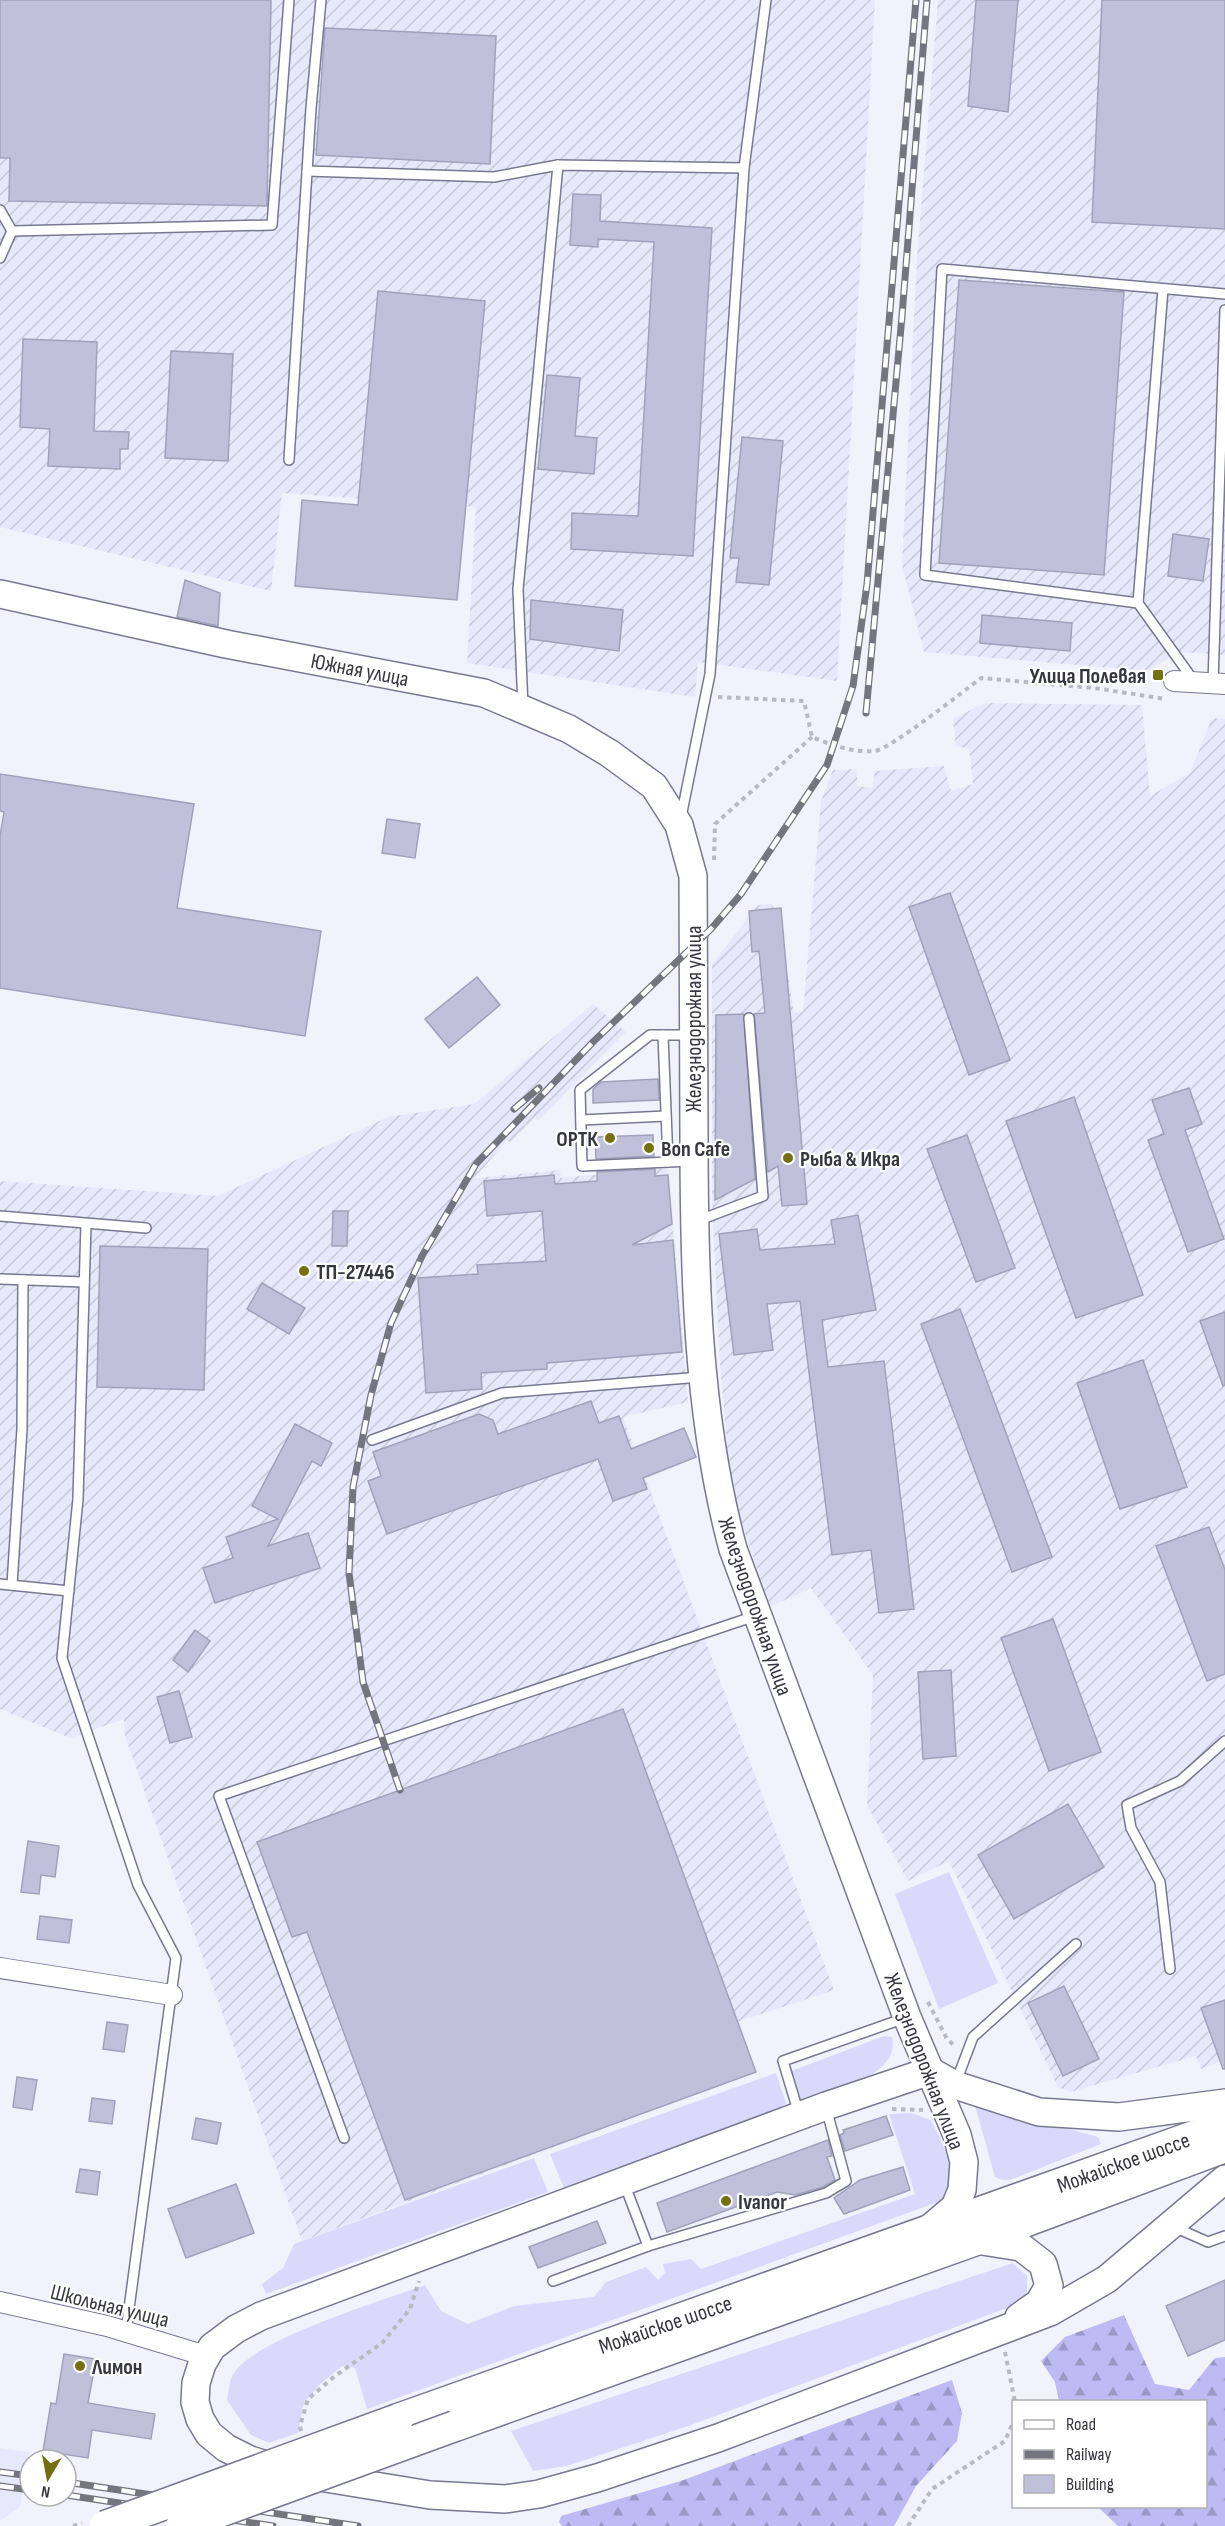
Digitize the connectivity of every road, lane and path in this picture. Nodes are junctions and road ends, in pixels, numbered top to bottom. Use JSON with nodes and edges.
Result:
{"nodes":[{"id":1,"x":289,"y":0,"type":"edge"},
{"id":2,"x":321,"y":0,"type":"edge"},
{"id":3,"x":766,"y":0,"type":"edge"},
{"id":4,"x":558,"y":165,"type":"junction"},
{"id":5,"x":744,"y":168,"type":"junction"},
{"id":6,"x":307,"y":171,"type":"junction"},
{"id":7,"x":0,"y":210,"type":"edge"},
{"id":8,"x":12,"y":231,"type":"junction"},
{"id":9,"x":0,"y":258,"type":"edge"},
{"id":10,"x":1163,"y":289,"type":"junction"},
{"id":11,"x":1225,"y":294,"type":"edge"},
{"id":12,"x":1225,"y":310,"type":"edge"},
{"id":13,"x":289,"y":460,"type":"dead end"},
{"id":14,"x":0,"y":594,"type":"edge"},
{"id":15,"x":1138,"y":603,"type":"junction"},
{"id":16,"x":1174,"y":681,"type":"joint"},
{"id":17,"x":1211,"y":683,"type":"edge"},
{"id":18,"x":706,"y":696,"type":"junction"},
{"id":19,"x":523,"y":709,"type":"junction"},
{"id":20,"x":812,"y":737,"type":"junction"},
{"id":21,"x":679,"y":825,"type":"junction"},
{"id":22,"x":713,"y":867,"type":"dead end"},
{"id":23,"x":749,"y":1018,"type":"dead end"},
{"id":24,"x":663,"y":1035,"type":"junction"},
{"id":25,"x":694,"y":1035,"type":"junction"},
{"id":26,"x":666,"y":1116,"type":"junction"},
{"id":27,"x":581,"y":1120,"type":"junction"},
{"id":28,"x":681,"y":1161,"type":"junction"},
{"id":29,"x":0,"y":1216,"type":"edge"},
{"id":30,"x":694,"y":1222,"type":"junction"},
{"id":31,"x":86,"y":1224,"type":"junction"},
{"id":32,"x":146,"y":1228,"type":"dead end"},
{"id":33,"x":0,"y":1279,"type":"edge"},
{"id":34,"x":23,"y":1280,"type":"junction"},
{"id":35,"x":84,"y":1282,"type":"junction"},
{"id":36,"x":703,"y":1377,"type":"junction"},
{"id":37,"x":372,"y":1440,"type":"dead end"},
{"id":38,"x":0,"y":1584,"type":"edge"},
{"id":39,"x":12,"y":1585,"type":"junction"},
{"id":40,"x":69,"y":1591,"type":"junction"},
{"id":41,"x":757,"y":1616,"type":"junction"},
{"id":42,"x":1225,"y":1742,"type":"edge"},
{"id":43,"x":1076,"y":1944,"type":"dead end"},
{"id":44,"x":0,"y":1968,"type":"edge"},
{"id":45,"x":1170,"y":1969,"type":"dead end"},
{"id":46,"x":924,"y":1994,"type":"dead end"},
{"id":47,"x":172,"y":1995,"type":"junction"},
{"id":48,"x":907,"y":2017,"type":"junction"},
{"id":49,"x":966,"y":2055,"type":"junction"},
{"id":50,"x":930,"y":2071,"type":"junction"},
{"id":51,"x":955,"y":2085,"type":"junction"},
{"id":52,"x":1225,"y":2103,"type":"edge"},
{"id":53,"x":826,"y":2106,"type":"junction"},
{"id":54,"x":888,"y":2109,"type":"dead end"},
{"id":55,"x":930,"y":2110,"type":"dead end"},
{"id":56,"x":799,"y":2116,"type":"junction"},
{"id":57,"x":1225,"y":2125,"type":"edge"},
{"id":58,"x":344,"y":2138,"type":"dead end"},
{"id":59,"x":1225,"y":2147,"type":"edge"},
{"id":60,"x":1225,"y":2179,"type":"edge"},
{"id":61,"x":623,"y":2181,"type":"junction"},
{"id":62,"x":1171,"y":2226,"type":"junction"},
{"id":63,"x":924,"y":2233,"type":"junction"},
{"id":64,"x":1225,"y":2236,"type":"edge"},
{"id":65,"x":976,"y":2241,"type":"junction"},
{"id":66,"x":648,"y":2246,"type":"junction"},
{"id":67,"x":419,"y":2280,"type":"dead end"},
{"id":68,"x":553,"y":2281,"type":"dead end"},
{"id":69,"x":0,"y":2302,"type":"edge"},
{"id":70,"x":126,"y":2331,"type":"junction"},
{"id":71,"x":1002,"y":2331,"type":"junction"},
{"id":72,"x":206,"y":2356,"type":"junction"},
{"id":73,"x":1015,"y":2400,"type":"edge"},
{"id":74,"x":1012,"y":2425,"type":"edge"},
{"id":75,"x":303,"y":2437,"type":"dead end"},
{"id":76,"x":105,"y":2526,"type":"edge"},
{"id":77,"x":181,"y":2526,"type":"edge"},
{"id":78,"x":908,"y":2526,"type":"edge"}],
"edges":[{"from":1,"to":8,"type":"lane"},
{"from":2,"to":6,"type":"lane"},
{"from":3,"to":5,"type":"lane"},
{"from":4,"to":5,"type":"lane"},
{"from":4,"to":6,"type":"lane"},
{"from":4,"to":19,"type":"lane"},
{"from":5,"to":18,"type":"lane"},
{"from":6,"to":13,"type":"lane"},
{"from":7,"to":8,"type":"lane"},
{"from":8,"to":9,"type":"lane"},
{"from":10,"to":11,"type":"lane"},
{"from":10,"to":15,"type":"lane"},
{"from":10,"to":15,"type":"lane"},
{"from":12,"to":17,"type":"lane"},
{"from":14,"to":19,"type":"street","name":"Южная улица"},
{"from":15,"to":17,"type":"lane"},
{"from":16,"to":17,"type":"street"},
{"from":16,"to":20,"type":"path"},
{"from":18,"to":20,"type":"path"},
{"from":18,"to":21,"type":"lane"},
{"from":19,"to":21,"type":"street","name":"Южная улица"},
{"from":20,"to":22,"type":"path"},
{"from":21,"to":25,"type":"street","name":"Железнодорожная улица"},
{"from":23,"to":30,"type":"lane"},
{"from":24,"to":25,"type":"lane"},
{"from":24,"to":26,"type":"lane"},
{"from":24,"to":27,"type":"lane"},
{"from":25,"to":28,"type":"street","name":"Железнодорожная улица"},
{"from":26,"to":27,"type":"lane"},
{"from":26,"to":28,"type":"lane"},
{"from":27,"to":28,"type":"lane"},
{"from":28,"to":30,"type":"street","name":"Железнодорожная улица"},
{"from":29,"to":31,"type":"lane"},
{"from":30,"to":36,"type":"street","name":"Железнодорожная улица"},
{"from":31,"to":32,"type":"lane"},
{"from":31,"to":35,"type":"lane"},
{"from":33,"to":34,"type":"lane"},
{"from":34,"to":35,"type":"lane"},
{"from":34,"to":39,"type":"lane"},
{"from":35,"to":40,"type":"lane"},
{"from":36,"to":37,"type":"lane"},
{"from":36,"to":41,"type":"street","name":"Железнодорожная улица"},
{"from":38,"to":39,"type":"lane"},
{"from":39,"to":40,"type":"lane"},
{"from":40,"to":47,"type":"lane"},
{"from":41,"to":48,"type":"street","name":"Железнодорожная улица"},
{"from":41,"to":58,"type":"lane"},
{"from":42,"to":45,"type":"lane"},
{"from":43,"to":49,"type":"lane"},
{"from":44,"to":47,"type":"street"},
{"from":46,"to":49,"type":"path"},
{"from":47,"to":70,"type":"lane"},
{"from":48,"to":50,"type":"street","name":"Железнодорожная улица"},
{"from":48,"to":56,"type":"lane"},
{"from":49,"to":51,"type":"lane"},
{"from":50,"to":51,"type":"street"},
{"from":50,"to":53,"type":"street"},
{"from":50,"to":63,"type":"street","name":"Железнодорожная улица"},
{"from":51,"to":52,"type":"street"},
{"from":53,"to":56,"type":"street"},
{"from":53,"to":66,"type":"lane"},
{"from":54,"to":55,"type":"path"},
{"from":56,"to":61,"type":"street"},
{"from":57,"to":63,"type":"main road","name":"Можайское шоссе"},
{"from":59,"to":65,"type":"main road","name":"Можайское шоссе"},
{"from":60,"to":62,"type":"street"},
{"from":61,"to":66,"type":"lane"},
{"from":61,"to":72,"type":"street"},
{"from":62,"to":64,"type":"lane"},
{"from":62,"to":71,"type":"street"},
{"from":63,"to":76,"type":"main road","name":"Можайское шоссе","bridge":true},
{"from":65,"to":71,"type":"street"},
{"from":65,"to":77,"type":"main road","name":"Можайское шоссе","bridge":true},
{"from":66,"to":68,"type":"lane"},
{"from":67,"to":75,"type":"path"},
{"from":69,"to":70,"type":"street","name":"Школьная улица"},
{"from":70,"to":72,"type":"street","name":"Школьная улица"},
{"from":71,"to":72,"type":"street"},
{"from":71,"to":73,"type":"path"},
{"from":74,"to":78,"type":"path"}]}
